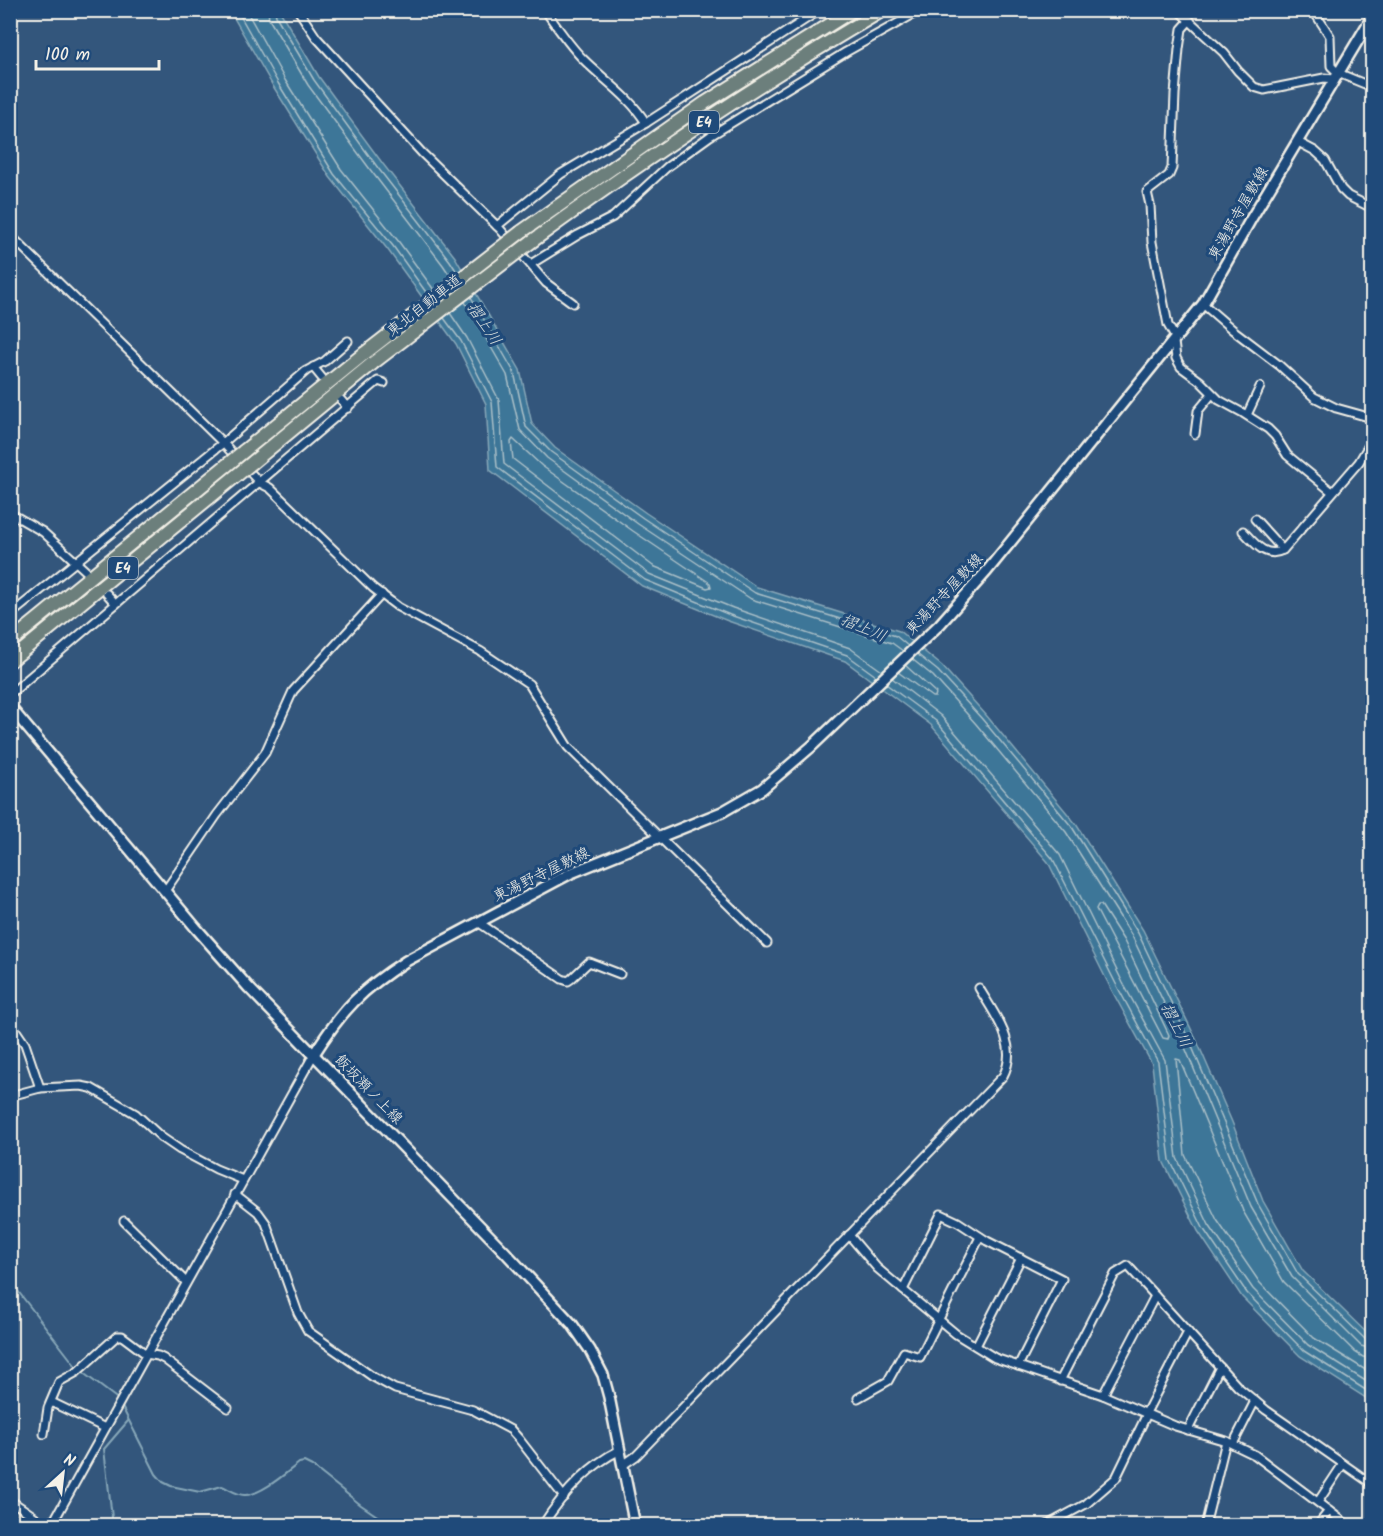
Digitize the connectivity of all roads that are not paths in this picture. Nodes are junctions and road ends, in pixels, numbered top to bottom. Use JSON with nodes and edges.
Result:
{"nodes":[{"id":1,"x":298,"y":10,"type":"edge"},
{"id":2,"x":545,"y":10,"type":"edge"},
{"id":3,"x":820,"y":10,"type":"edge"},
{"id":4,"x":853,"y":10,"type":"edge"},
{"id":5,"x":883,"y":10,"type":"edge"},
{"id":6,"x":921,"y":10,"type":"edge"},
{"id":7,"x":1178,"y":10,"type":"edge"},
{"id":8,"x":1313,"y":10,"type":"edge"},
{"id":9,"x":1372,"y":17,"type":"edge"},
{"id":10,"x":1190,"y":20,"type":"junction"},
{"id":11,"x":1336,"y":76,"type":"junction"},
{"id":12,"x":1372,"y":87,"type":"edge"},
{"id":13,"x":646,"y":123,"type":"junction"},
{"id":14,"x":1298,"y":142,"type":"junction"},
{"id":15,"x":1372,"y":207,"type":"edge"},
{"id":16,"x":497,"y":226,"type":"junction"},
{"id":17,"x":10,"y":236,"type":"edge"},
{"id":18,"x":531,"y":264,"type":"junction"},
{"id":19,"x":573,"y":303,"type":"dead end"},
{"id":20,"x":1203,"y":304,"type":"junction"},
{"id":21,"x":1175,"y":340,"type":"junction"},
{"id":22,"x":348,"y":341,"type":"dead end"},
{"id":23,"x":313,"y":367,"type":"junction"},
{"id":24,"x":322,"y":378,"type":"dead end"},
{"id":25,"x":384,"y":383,"type":"dead end"},
{"id":26,"x":1260,"y":387,"type":"dead end"},
{"id":27,"x":1212,"y":394,"type":"junction"},
{"id":28,"x":341,"y":400,"type":"dead end"},
{"id":29,"x":348,"y":408,"type":"junction"},
{"id":30,"x":1246,"y":415,"type":"junction"},
{"id":31,"x":1372,"y":418,"type":"edge"},
{"id":32,"x":1195,"y":434,"type":"dead end"},
{"id":33,"x":1372,"y":440,"type":"edge"},
{"id":34,"x":222,"y":443,"type":"junction"},
{"id":35,"x":260,"y":483,"type":"junction"},
{"id":36,"x":1331,"y":491,"type":"junction"},
{"id":37,"x":10,"y":513,"type":"edge"},
{"id":38,"x":1255,"y":519,"type":"dead end"},
{"id":39,"x":1243,"y":531,"type":"dead end"},
{"id":40,"x":1283,"y":550,"type":"junction"},
{"id":41,"x":75,"y":562,"type":"junction"},
{"id":42,"x":87,"y":572,"type":"dead end"},
{"id":43,"x":107,"y":594,"type":"dead end"},
{"id":44,"x":381,"y":594,"type":"junction"},
{"id":45,"x":117,"y":604,"type":"junction"},
{"id":46,"x":10,"y":615,"type":"edge"},
{"id":47,"x":10,"y":642,"type":"edge"},
{"id":48,"x":10,"y":661,"type":"edge"},
{"id":49,"x":10,"y":694,"type":"edge"},
{"id":50,"x":10,"y":707,"type":"edge"},
{"id":51,"x":659,"y":837,"type":"junction"},
{"id":52,"x":165,"y":891,"type":"junction"},
{"id":53,"x":478,"y":922,"type":"junction"},
{"id":54,"x":767,"y":943,"type":"dead end"},
{"id":55,"x":620,"y":974,"type":"dead end"},
{"id":56,"x":979,"y":988,"type":"dead end"},
{"id":57,"x":10,"y":1022,"type":"edge"},
{"id":58,"x":315,"y":1054,"type":"junction"},
{"id":59,"x":40,"y":1088,"type":"junction"},
{"id":60,"x":10,"y":1096,"type":"edge"},
{"id":61,"x":243,"y":1180,"type":"junction"},
{"id":62,"x":235,"y":1194,"type":"junction"},
{"id":63,"x":124,"y":1221,"type":"dead end"},
{"id":64,"x":849,"y":1235,"type":"junction"},
{"id":65,"x":980,"y":1237,"type":"junction"},
{"id":66,"x":1022,"y":1258,"type":"junction"},
{"id":67,"x":186,"y":1282,"type":"junction"},
{"id":68,"x":903,"y":1290,"type":"junction"},
{"id":69,"x":1155,"y":1296,"type":"junction"},
{"id":70,"x":939,"y":1320,"type":"junction"},
{"id":71,"x":1188,"y":1332,"type":"junction"},
{"id":72,"x":976,"y":1346,"type":"junction"},
{"id":73,"x":146,"y":1354,"type":"junction"},
{"id":74,"x":1018,"y":1366,"type":"junction"},
{"id":75,"x":1220,"y":1367,"type":"junction"},
{"id":76,"x":1060,"y":1381,"type":"junction"},
{"id":77,"x":1103,"y":1395,"type":"junction"},
{"id":78,"x":858,"y":1398,"type":"dead end"},
{"id":79,"x":1255,"y":1401,"type":"junction"},
{"id":80,"x":51,"y":1402,"type":"junction"},
{"id":81,"x":228,"y":1408,"type":"dead end"},
{"id":82,"x":1147,"y":1414,"type":"junction"},
{"id":83,"x":105,"y":1428,"type":"junction"},
{"id":84,"x":1188,"y":1430,"type":"junction"},
{"id":85,"x":44,"y":1434,"type":"dead end"},
{"id":86,"x":1229,"y":1443,"type":"junction"},
{"id":87,"x":620,"y":1450,"type":"junction"},
{"id":88,"x":1343,"y":1464,"type":"junction"},
{"id":89,"x":623,"y":1466,"type":"junction"},
{"id":90,"x":1372,"y":1484,"type":"edge"},
{"id":91,"x":564,"y":1497,"type":"junction"},
{"id":92,"x":10,"y":1500,"type":"edge"},
{"id":93,"x":1318,"y":1502,"type":"junction"},
{"id":94,"x":1329,"y":1511,"type":"junction"},
{"id":95,"x":50,"y":1526,"type":"edge"},
{"id":96,"x":542,"y":1526,"type":"edge"},
{"id":97,"x":635,"y":1526,"type":"edge"},
{"id":98,"x":1045,"y":1526,"type":"edge"},
{"id":99,"x":1205,"y":1526,"type":"edge"},
{"id":100,"x":1317,"y":1526,"type":"edge"},
{"id":101,"x":1349,"y":1526,"type":"edge"}],
"edges":[{"from":1,"to":16,"type":"street"},
{"from":2,"to":13,"type":"street"},
{"from":3,"to":13,"type":"street"},
{"from":4,"to":47,"type":"highway","name":"東北自動車道","number":"E4","bridge":true},
{"from":5,"to":48,"type":"highway","name":"東北自動車道","number":"E4","bridge":true},
{"from":6,"to":18,"type":"street"},
{"from":7,"to":10,"type":"street"},
{"from":8,"to":11,"type":"street"},
{"from":9,"to":11,"type":"main road","name":"東湯野寺屋敷線"},
{"from":10,"to":11,"type":"street"},
{"from":10,"to":21,"type":"street"},
{"from":11,"to":12,"type":"street"},
{"from":11,"to":14,"type":"main road","name":"東湯野寺屋敷線"},
{"from":13,"to":16,"type":"street"},
{"from":14,"to":15,"type":"street"},
{"from":14,"to":20,"type":"main road","name":"東湯野寺屋敷線"},
{"from":16,"to":18,"type":"street"},
{"from":17,"to":34,"type":"street"},
{"from":18,"to":19,"type":"street"},
{"from":20,"to":21,"type":"main road","name":"東湯野寺屋敷線"},
{"from":20,"to":31,"type":"street"},
{"from":21,"to":27,"type":"street"},
{"from":21,"to":51,"type":"main road","name":"東湯野寺屋敷線"},
{"from":22,"to":23,"type":"street"},
{"from":23,"to":24,"type":"street"},
{"from":23,"to":34,"type":"street"},
{"from":25,"to":29,"type":"street"},
{"from":26,"to":30,"type":"street"},
{"from":27,"to":30,"type":"street"},
{"from":27,"to":32,"type":"street"},
{"from":28,"to":29,"type":"street"},
{"from":29,"to":35,"type":"street"},
{"from":30,"to":36,"type":"street"},
{"from":33,"to":36,"type":"street"},
{"from":34,"to":35,"type":"street"},
{"from":34,"to":41,"type":"street"},
{"from":35,"to":44,"type":"street"},
{"from":35,"to":45,"type":"street"},
{"from":36,"to":40,"type":"street"},
{"from":37,"to":41,"type":"street"},
{"from":38,"to":40,"type":"street"},
{"from":39,"to":40,"type":"street"},
{"from":41,"to":42,"type":"street"},
{"from":41,"to":46,"type":"street"},
{"from":43,"to":45,"type":"street"},
{"from":44,"to":51,"type":"street"},
{"from":44,"to":52,"type":"street"},
{"from":45,"to":49,"type":"street"},
{"from":50,"to":52,"type":"main road","name":"飯坂瀬ノ上線"},
{"from":51,"to":53,"type":"main road","name":"東湯野寺屋敷線"},
{"from":51,"to":54,"type":"street"},
{"from":52,"to":58,"type":"main road","name":"飯坂瀬ノ上線"},
{"from":53,"to":55,"type":"street"},
{"from":53,"to":58,"type":"main road","name":"東湯野寺屋敷線"},
{"from":56,"to":64,"type":"street"},
{"from":57,"to":59,"type":"street"},
{"from":58,"to":61,"type":"street"},
{"from":58,"to":87,"type":"main road","name":"飯坂瀬ノ上線"},
{"from":59,"to":60,"type":"street"},
{"from":59,"to":61,"type":"street"},
{"from":61,"to":62,"type":"street"},
{"from":62,"to":67,"type":"street"},
{"from":62,"to":91,"type":"street"},
{"from":63,"to":67,"type":"street"},
{"from":64,"to":68,"type":"street"},
{"from":64,"to":89,"type":"street"},
{"from":65,"to":66,"type":"street"},
{"from":65,"to":68,"type":"street"},
{"from":65,"to":70,"type":"street"},
{"from":66,"to":72,"type":"street"},
{"from":66,"to":74,"type":"street"},
{"from":67,"to":73,"type":"street"},
{"from":68,"to":70,"type":"street"},
{"from":69,"to":71,"type":"street"},
{"from":69,"to":76,"type":"street"},
{"from":69,"to":77,"type":"street"},
{"from":70,"to":72,"type":"street"},
{"from":70,"to":78,"type":"street"},
{"from":71,"to":75,"type":"street"},
{"from":71,"to":82,"type":"street"},
{"from":72,"to":74,"type":"street"},
{"from":73,"to":80,"type":"street"},
{"from":73,"to":81,"type":"street"},
{"from":73,"to":83,"type":"street"},
{"from":74,"to":76,"type":"street"},
{"from":75,"to":79,"type":"street"},
{"from":75,"to":84,"type":"street"},
{"from":76,"to":77,"type":"street"},
{"from":77,"to":82,"type":"street"},
{"from":79,"to":86,"type":"street"},
{"from":79,"to":88,"type":"street"},
{"from":80,"to":83,"type":"street"},
{"from":80,"to":85,"type":"street"},
{"from":82,"to":84,"type":"street"},
{"from":82,"to":98,"type":"street"},
{"from":83,"to":95,"type":"street"},
{"from":84,"to":86,"type":"street"},
{"from":86,"to":93,"type":"street"},
{"from":86,"to":99,"type":"street"},
{"from":87,"to":89,"type":"main road","name":"飯坂瀬ノ上線"},
{"from":87,"to":91,"type":"street"},
{"from":88,"to":90,"type":"street"},
{"from":88,"to":93,"type":"street"},
{"from":89,"to":97,"type":"main road","name":"飯坂瀬ノ上線"},
{"from":91,"to":96,"type":"street"},
{"from":92,"to":95,"type":"street"},
{"from":93,"to":94,"type":"street"},
{"from":94,"to":100,"type":"street"},
{"from":94,"to":101,"type":"street"}]}
